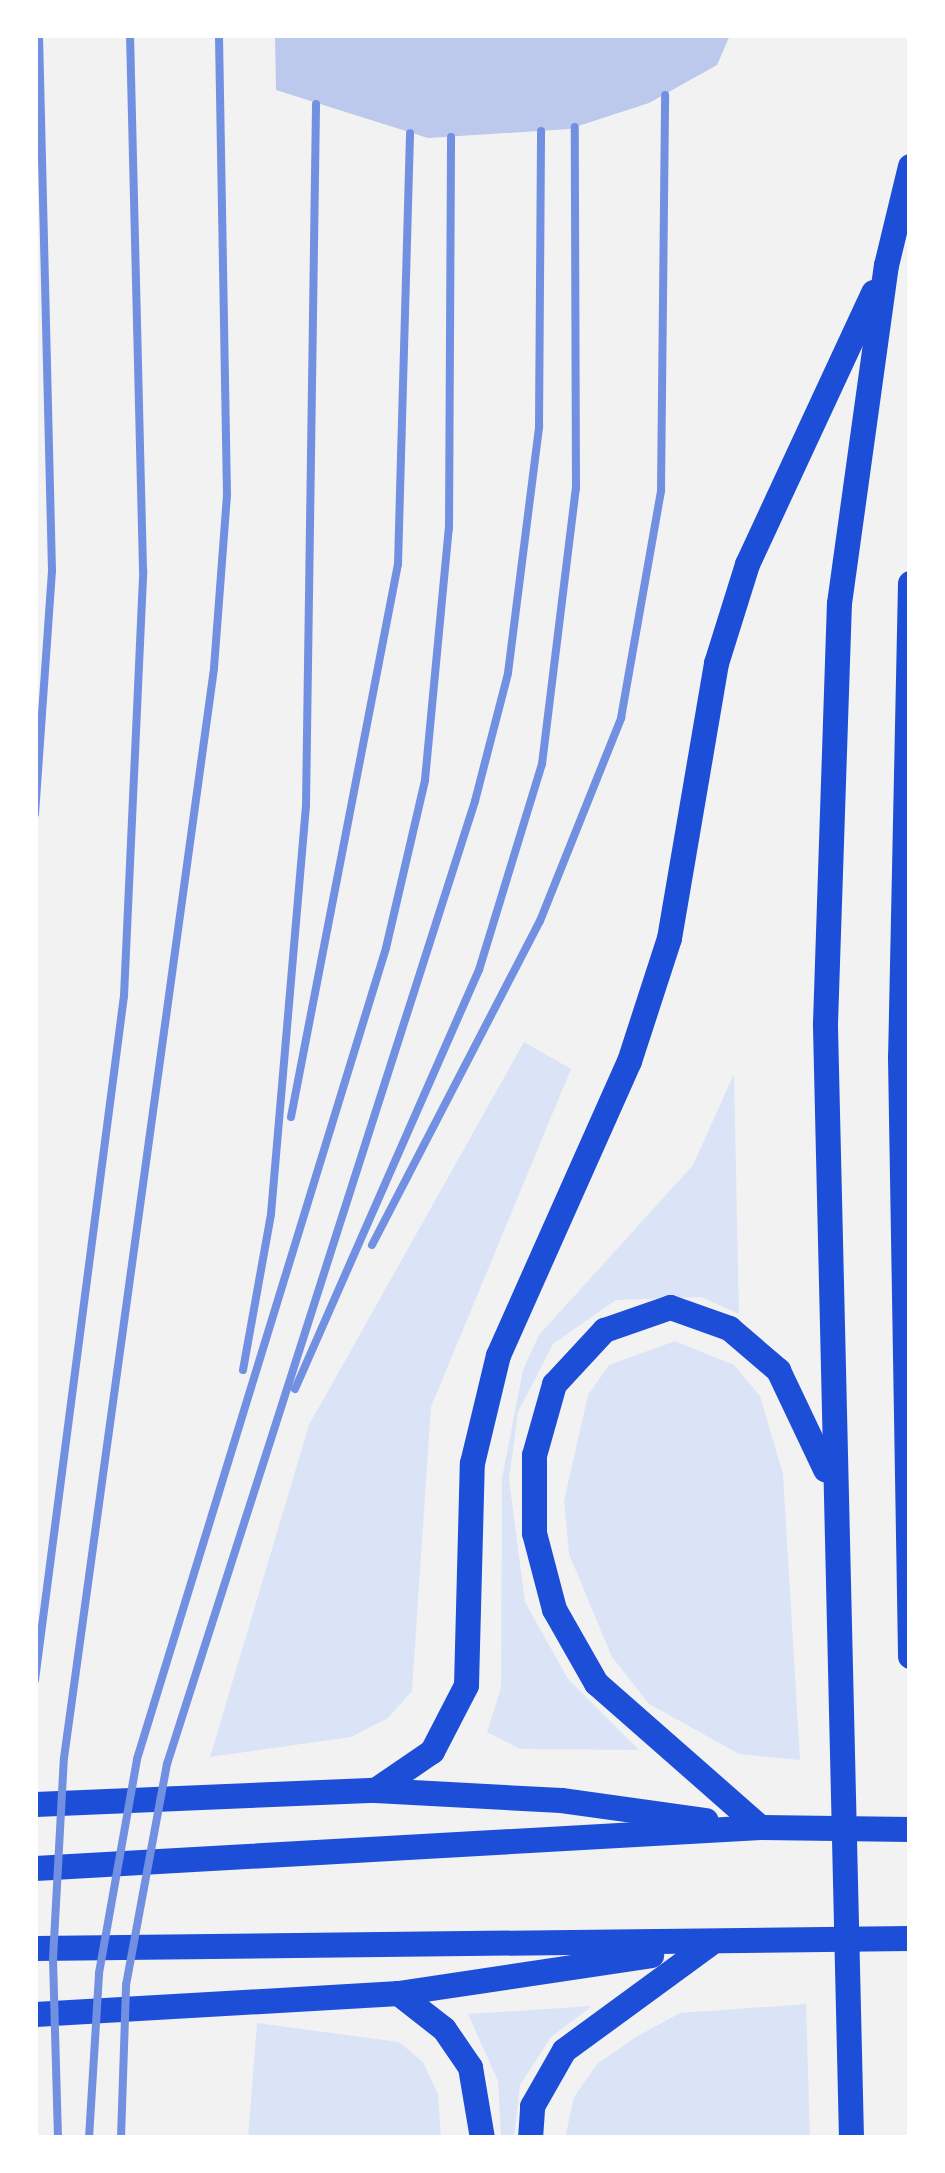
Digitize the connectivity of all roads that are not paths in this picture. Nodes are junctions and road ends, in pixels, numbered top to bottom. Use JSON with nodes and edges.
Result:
{"nodes":[{"id":1,"x":910,"y":166,"type":"edge"},
{"id":2,"x":886,"y":265,"type":"junction"},
{"id":3,"x":910,"y":584,"type":"edge"},
{"id":4,"x":900,"y":1056,"type":"junction"},
{"id":5,"x":910,"y":1088,"type":"edge"},
{"id":6,"x":830,"y":1480,"type":"junction"},
{"id":7,"x":908,"y":1506,"type":"edge"},
{"id":8,"x":910,"y":1656,"type":"edge"},
{"id":9,"x":375,"y":1790,"type":"junction"},
{"id":10,"x":35,"y":1804,"type":"edge"},
{"id":11,"x":760,"y":1827,"type":"junction"},
{"id":12,"x":910,"y":1829,"type":"edge"},
{"id":13,"x":35,"y":1868,"type":"edge"},
{"id":14,"x":910,"y":1938,"type":"edge"},
{"id":15,"x":710,"y":1943,"type":"junction"},
{"id":16,"x":35,"y":1948,"type":"edge"},
{"id":17,"x":398,"y":1993,"type":"junction"},
{"id":18,"x":35,"y":2014,"type":"edge"},
{"id":19,"x":482,"y":2138,"type":"edge"},
{"id":20,"x":530,"y":2138,"type":"edge"},
{"id":21,"x":851,"y":2138,"type":"edge"}],
"edges":[{"from":1,"to":2,"type":"main road"},
{"from":2,"to":6,"type":"main road"},
{"from":2,"to":9,"type":"main road"},
{"from":3,"to":4,"type":"main road"},
{"from":4,"to":5,"type":"main road"},
{"from":4,"to":7,"type":"main road"},
{"from":6,"to":11,"type":"main road"},
{"from":6,"to":21,"type":"main road"},
{"from":7,"to":8,"type":"main road"},
{"from":9,"to":10,"type":"main road"},
{"from":9,"to":11,"type":"main road"},
{"from":11,"to":12,"type":"main road"},
{"from":11,"to":13,"type":"main road"},
{"from":14,"to":15,"type":"main road"},
{"from":15,"to":16,"type":"main road"},
{"from":15,"to":17,"type":"main road"},
{"from":15,"to":20,"type":"main road"},
{"from":17,"to":18,"type":"main road"},
{"from":17,"to":19,"type":"main road"}]}
